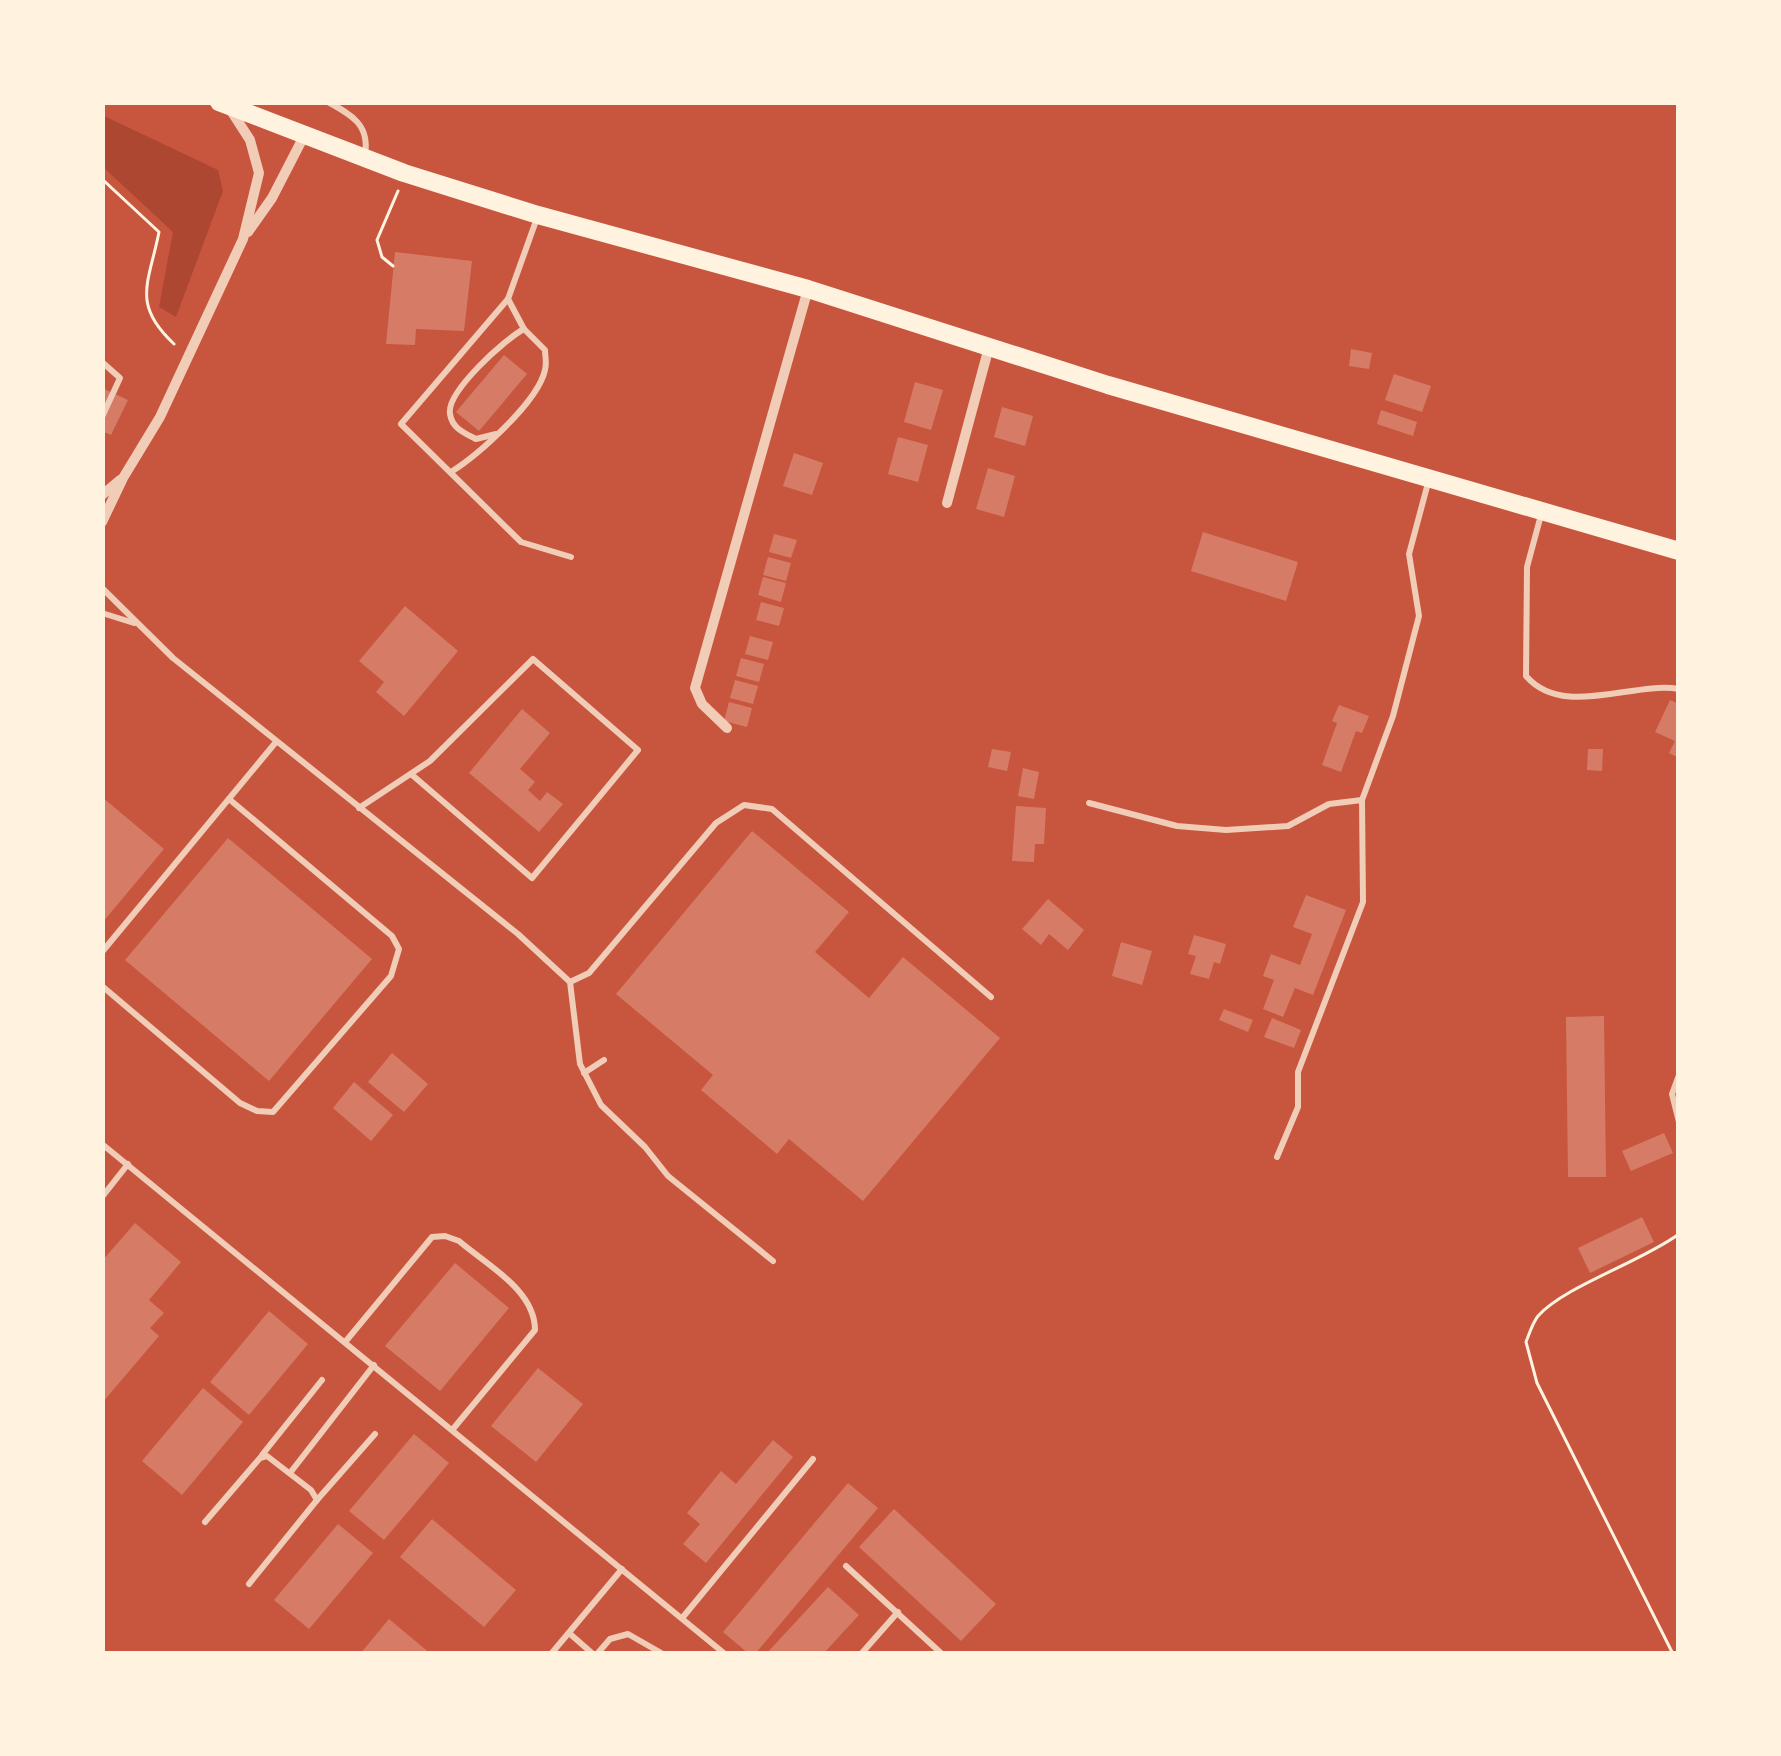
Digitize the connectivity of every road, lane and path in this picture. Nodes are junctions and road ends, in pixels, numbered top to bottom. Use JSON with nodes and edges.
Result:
{"nodes":[{"id":1,"x":328,"y":102,"type":"edge"},
{"id":2,"x":223,"y":104,"type":"edge"},
{"id":3,"x":304,"y":136,"type":"junction"},
{"id":4,"x":364,"y":158,"type":"junction"},
{"id":5,"x":404,"y":172,"type":"junction"},
{"id":6,"x":102,"y":179,"type":"edge"},
{"id":7,"x":538,"y":215,"type":"junction"},
{"id":8,"x":243,"y":239,"type":"junction"},
{"id":9,"x":393,"y":266,"type":"dead end"},
{"id":10,"x":808,"y":289,"type":"junction"},
{"id":11,"x":508,"y":299,"type":"junction"},
{"id":12,"x":524,"y":328,"type":"junction"},
{"id":13,"x":989,"y":347,"type":"junction"},
{"id":14,"x":189,"y":354,"type":"junction"},
{"id":15,"x":102,"y":362,"type":"edge"},
{"id":16,"x":102,"y":418,"type":"edge"},
{"id":17,"x":499,"y":434,"type":"junction"},
{"id":18,"x":451,"y":472,"type":"junction"},
{"id":19,"x":123,"y":478,"type":"junction"},
{"id":20,"x":1430,"y":480,"type":"junction"},
{"id":21,"x":102,"y":495,"type":"edge"},
{"id":22,"x":946,"y":503,"type":"dead end"},
{"id":23,"x":1541,"y":512,"type":"junction"},
{"id":24,"x":102,"y":522,"type":"edge"},
{"id":25,"x":1679,"y":551,"type":"edge"},
{"id":26,"x":571,"y":557,"type":"dead end"},
{"id":27,"x":102,"y":588,"type":"edge"},
{"id":28,"x":102,"y":613,"type":"edge"},
{"id":29,"x":138,"y":624,"type":"junction"},
{"id":30,"x":1679,"y":689,"type":"edge"},
{"id":31,"x":727,"y":728,"type":"dead end"},
{"id":32,"x":276,"y":742,"type":"junction"},
{"id":33,"x":411,"y":774,"type":"junction"},
{"id":34,"x":230,"y":799,"type":"junction"},
{"id":35,"x":1362,"y":800,"type":"junction"},
{"id":36,"x":1089,"y":803,"type":"dead end"},
{"id":37,"x":359,"y":808,"type":"junction"},
{"id":38,"x":102,"y":952,"type":"edge"},
{"id":39,"x":570,"y":982,"type":"junction"},
{"id":40,"x":102,"y":986,"type":"edge"},
{"id":41,"x":991,"y":997,"type":"dead end"},
{"id":42,"x":604,"y":1060,"type":"dead end"},
{"id":43,"x":584,"y":1073,"type":"junction"},
{"id":44,"x":1679,"y":1075,"type":"edge"},
{"id":45,"x":1679,"y":1122,"type":"edge"},
{"id":46,"x":102,"y":1144,"type":"edge"},
{"id":47,"x":1276,"y":1157,"type":"dead end"},
{"id":48,"x":128,"y":1164,"type":"junction"},
{"id":49,"x":102,"y":1197,"type":"edge"},
{"id":50,"x":1679,"y":1234,"type":"edge"},
{"id":51,"x":773,"y":1261,"type":"dead end"},
{"id":52,"x":346,"y":1342,"type":"junction"},
{"id":53,"x":374,"y":1365,"type":"junction"},
{"id":54,"x":322,"y":1380,"type":"dead end"},
{"id":55,"x":453,"y":1430,"type":"junction"},
{"id":56,"x":375,"y":1433,"type":"dead end"},
{"id":57,"x":260,"y":1458,"type":"junction"},
{"id":58,"x":813,"y":1459,"type":"dead end"},
{"id":59,"x":290,"y":1473,"type":"junction"},
{"id":60,"x":317,"y":1500,"type":"junction"},
{"id":61,"x":205,"y":1522,"type":"dead end"},
{"id":62,"x":846,"y":1567,"type":"dead end"},
{"id":63,"x":622,"y":1568,"type":"junction"},
{"id":64,"x":249,"y":1584,"type":"dead end"},
{"id":65,"x":898,"y":1612,"type":"junction"},
{"id":66,"x":682,"y":1617,"type":"junction"},
{"id":67,"x":569,"y":1633,"type":"junction"},
{"id":68,"x":551,"y":1654,"type":"edge"},
{"id":69,"x":595,"y":1654,"type":"edge"},
{"id":70,"x":663,"y":1654,"type":"edge"},
{"id":71,"x":725,"y":1654,"type":"edge"},
{"id":72,"x":861,"y":1654,"type":"edge"},
{"id":73,"x":942,"y":1654,"type":"edge"},
{"id":74,"x":1673,"y":1654,"type":"edge"}],
"edges":[{"from":1,"to":4,"type":"lane"},
{"from":2,"to":3,"type":"highway"},
{"from":2,"to":8,"type":"street"},
{"from":3,"to":4,"type":"highway"},
{"from":3,"to":8,"type":"street"},
{"from":4,"to":5,"type":"highway"},
{"from":5,"to":7,"type":"highway"},
{"from":5,"to":9,"type":"path"},
{"from":6,"to":14,"type":"path"},
{"from":7,"to":10,"type":"highway"},
{"from":7,"to":11,"type":"lane"},
{"from":8,"to":14,"type":"street"},
{"from":10,"to":13,"type":"highway"},
{"from":10,"to":31,"type":"street"},
{"from":11,"to":12,"type":"lane"},
{"from":11,"to":18,"type":"lane"},
{"from":12,"to":17,"type":"lane"},
{"from":12,"to":17,"type":"lane"},
{"from":13,"to":20,"type":"highway"},
{"from":13,"to":22,"type":"street"},
{"from":14,"to":19,"type":"street"},
{"from":15,"to":16,"type":"lane"},
{"from":17,"to":18,"type":"lane"},
{"from":18,"to":26,"type":"lane"},
{"from":19,"to":21,"type":"street"},
{"from":19,"to":24,"type":"street"},
{"from":20,"to":23,"type":"highway"},
{"from":20,"to":35,"type":"lane"},
{"from":23,"to":25,"type":"highway"},
{"from":23,"to":30,"type":"lane"},
{"from":27,"to":29,"type":"lane"},
{"from":28,"to":29,"type":"lane"},
{"from":29,"to":32,"type":"lane"},
{"from":32,"to":34,"type":"lane"},
{"from":32,"to":37,"type":"lane"},
{"from":33,"to":33,"type":"lane"},
{"from":33,"to":37,"type":"lane"},
{"from":34,"to":38,"type":"lane"},
{"from":34,"to":40,"type":"lane"},
{"from":35,"to":36,"type":"lane"},
{"from":35,"to":47,"type":"lane"},
{"from":37,"to":39,"type":"lane"},
{"from":39,"to":41,"type":"lane"},
{"from":39,"to":43,"type":"lane"},
{"from":42,"to":43,"type":"lane"},
{"from":43,"to":51,"type":"lane"},
{"from":44,"to":45,"type":"lane"},
{"from":46,"to":48,"type":"lane"},
{"from":48,"to":49,"type":"lane"},
{"from":48,"to":52,"type":"lane"},
{"from":50,"to":74,"type":"path"},
{"from":52,"to":53,"type":"lane"},
{"from":52,"to":55,"type":"lane"},
{"from":53,"to":55,"type":"lane"},
{"from":53,"to":59,"type":"lane"},
{"from":54,"to":57,"type":"lane"},
{"from":55,"to":63,"type":"lane"},
{"from":56,"to":60,"type":"lane"},
{"from":57,"to":59,"type":"lane"},
{"from":57,"to":61,"type":"lane"},
{"from":58,"to":66,"type":"lane"},
{"from":59,"to":60,"type":"lane"},
{"from":60,"to":64,"type":"lane"},
{"from":62,"to":65,"type":"lane"},
{"from":63,"to":66,"type":"lane"},
{"from":63,"to":67,"type":"lane"},
{"from":65,"to":72,"type":"lane"},
{"from":65,"to":73,"type":"lane"},
{"from":66,"to":71,"type":"lane"},
{"from":67,"to":68,"type":"lane"},
{"from":67,"to":69,"type":"lane"},
{"from":69,"to":70,"type":"lane"}]}
